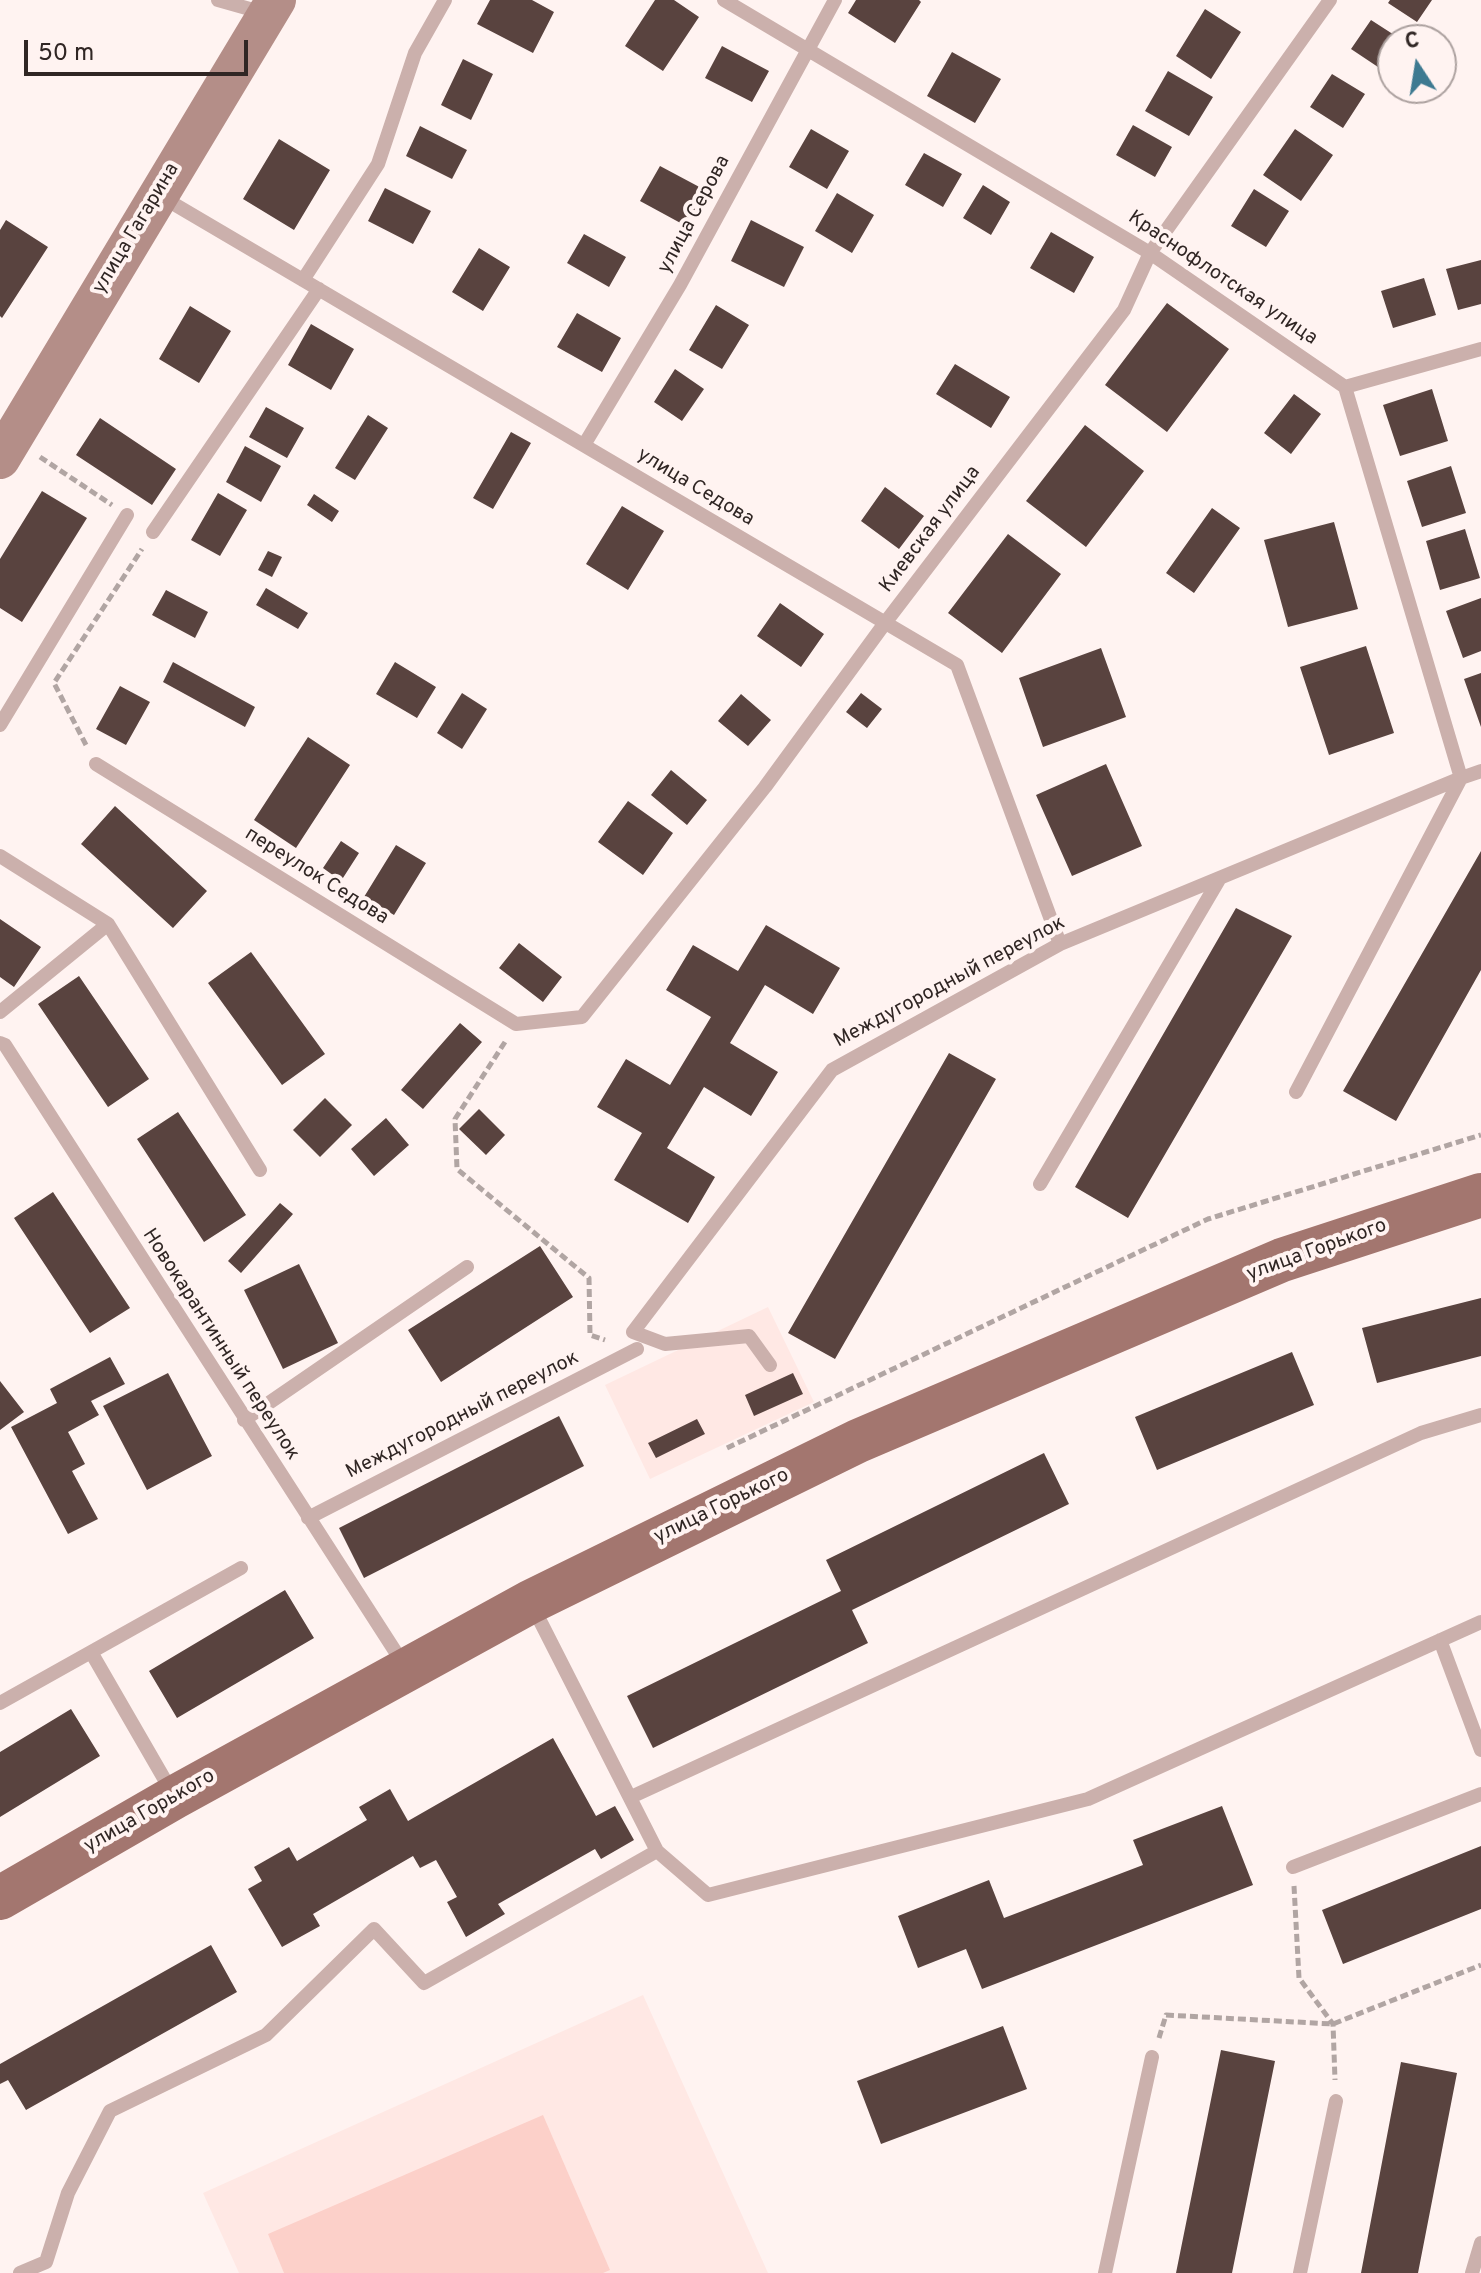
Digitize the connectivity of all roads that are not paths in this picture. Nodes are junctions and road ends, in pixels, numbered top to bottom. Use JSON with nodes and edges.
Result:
{"nodes":[{"id":1,"x":218,"y":0,"type":"edge"},
{"id":2,"x":445,"y":0,"type":"edge"},
{"id":3,"x":724,"y":0,"type":"edge"},
{"id":4,"x":835,"y":0,"type":"edge"},
{"id":5,"x":1330,"y":0,"type":"edge"},
{"id":6,"x":272,"y":7,"type":"edge"},
{"id":7,"x":807,"y":48,"type":"junction"},
{"id":8,"x":157,"y":194,"type":"junction"},
{"id":9,"x":1150,"y":253,"type":"junction"},
{"id":10,"x":303,"y":280,"type":"junction"},
{"id":11,"x":319,"y":289,"type":"junction"},
{"id":12,"x":1481,"y":349,"type":"edge"},
{"id":13,"x":1345,"y":387,"type":"junction"},
{"id":14,"x":584,"y":445,"type":"junction"},
{"id":15,"x":0,"y":459,"type":"edge"},
{"id":16,"x":127,"y":515,"type":"dead end"},
{"id":17,"x":153,"y":532,"type":"dead end"},
{"id":18,"x":885,"y":623,"type":"junction"},
{"id":19,"x":0,"y":725,"type":"edge"},
{"id":20,"x":96,"y":764,"type":"dead end"},
{"id":21,"x":1481,"y":771,"type":"edge"},
{"id":22,"x":1461,"y":778,"type":"junction"},
{"id":23,"x":0,"y":856,"type":"edge"},
{"id":24,"x":1220,"y":877,"type":"junction"},
{"id":25,"x":108,"y":924,"type":"junction"},
{"id":26,"x":1060,"y":944,"type":"junction"},
{"id":27,"x":0,"y":1012,"type":"edge"},
{"id":28,"x":516,"y":1024,"type":"joint"},
{"id":29,"x":0,"y":1043,"type":"edge"},
{"id":30,"x":1296,"y":1092,"type":"dead end"},
{"id":31,"x":260,"y":1170,"type":"dead end"},
{"id":32,"x":1040,"y":1184,"type":"dead end"},
{"id":33,"x":1481,"y":1195,"type":"edge"},
{"id":34,"x":467,"y":1267,"type":"dead end"},
{"id":35,"x":637,"y":1349,"type":"road end"},
{"id":36,"x":770,"y":1365,"type":"dead end"},
{"id":37,"x":1480,"y":1419,"type":"edge"},
{"id":38,"x":244,"y":1420,"type":"junction"},
{"id":39,"x":308,"y":1518,"type":"junction"},
{"id":40,"x":241,"y":1568,"type":"dead end"},
{"id":41,"x":530,"y":1602,"type":"junction"},
{"id":42,"x":1481,"y":1622,"type":"edge"},
{"id":43,"x":1440,"y":1640,"type":"junction"},
{"id":44,"x":91,"y":1652,"type":"junction"},
{"id":45,"x":406,"y":1669,"type":"junction"},
{"id":46,"x":0,"y":1703,"type":"edge"},
{"id":47,"x":1481,"y":1750,"type":"edge"},
{"id":48,"x":1481,"y":1794,"type":"edge"},
{"id":49,"x":175,"y":1797,"type":"junction"},
{"id":50,"x":631,"y":1797,"type":"junction"},
{"id":51,"x":657,"y":1851,"type":"junction"},
{"id":52,"x":1293,"y":1867,"type":"road end"},
{"id":53,"x":0,"y":1898,"type":"edge"},
{"id":54,"x":1152,"y":2057,"type":"dead end"},
{"id":55,"x":1336,"y":2101,"type":"road end"},
{"id":56,"x":1481,"y":2243,"type":"edge"},
{"id":57,"x":20,"y":2273,"type":"edge"},
{"id":58,"x":1105,"y":2273,"type":"edge"},
{"id":59,"x":1300,"y":2273,"type":"edge"},
{"id":60,"x":1472,"y":2273,"type":"edge"}],
"edges":[{"from":1,"to":6,"type":"lane"},
{"from":2,"to":10,"type":"lane"},
{"from":3,"to":7,"type":"lane","name":"Краснофлотская улица"},
{"from":4,"to":7,"type":"lane","name":"улица Серова"},
{"from":5,"to":9,"type":"lane","name":"Киевская улица"},
{"from":6,"to":8,"type":"main road","name":"улица Гагарина"},
{"from":7,"to":9,"type":"lane","name":"Краснофлотская улица"},
{"from":7,"to":14,"type":"lane","name":"улица Серова"},
{"from":8,"to":10,"type":"lane","name":"улица Седова"},
{"from":8,"to":15,"type":"main road","name":"улица Гагарина"},
{"from":9,"to":13,"type":"lane","name":"Краснофлотская улица"},
{"from":9,"to":18,"type":"lane","name":"Киевская улица"},
{"from":10,"to":11,"type":"lane","name":"улица Седова"},
{"from":11,"to":14,"type":"lane","name":"улица Седова"},
{"from":11,"to":17,"type":"lane"},
{"from":12,"to":13,"type":"lane"},
{"from":13,"to":22,"type":"lane"},
{"from":14,"to":18,"type":"lane","name":"улица Седова"},
{"from":16,"to":19,"type":"lane"},
{"from":18,"to":26,"type":"lane","name":"улица Седова"},
{"from":18,"to":28,"type":"lane","name":"Киевская улица"},
{"from":20,"to":28,"type":"lane","name":"переулок Седова"},
{"from":21,"to":22,"type":"lane","name":"Междугородный переулок"},
{"from":22,"to":24,"type":"lane","name":"Междугородный переулок"},
{"from":22,"to":30,"type":"lane"},
{"from":23,"to":25,"type":"lane"},
{"from":24,"to":26,"type":"lane","name":"Междугородный переулок"},
{"from":24,"to":32,"type":"lane"},
{"from":25,"to":27,"type":"lane"},
{"from":25,"to":31,"type":"lane"},
{"from":26,"to":36,"type":"lane","name":"Междугородный переулок"},
{"from":29,"to":38,"type":"lane","name":"Новокарантинный переулок"},
{"from":33,"to":41,"type":"main road","name":"улица Горького"},
{"from":34,"to":38,"type":"lane"},
{"from":35,"to":39,"type":"lane","name":"Междугородный переулок"},
{"from":37,"to":50,"type":"lane"},
{"from":38,"to":39,"type":"lane","name":"Новокарантинный переулок"},
{"from":39,"to":45,"type":"lane","name":"Новокарантинный переулок"},
{"from":40,"to":44,"type":"lane"},
{"from":41,"to":45,"type":"main road","name":"улица Горького"},
{"from":41,"to":50,"type":"lane"},
{"from":42,"to":43,"type":"lane"},
{"from":43,"to":47,"type":"lane"},
{"from":43,"to":51,"type":"lane"},
{"from":44,"to":46,"type":"lane"},
{"from":44,"to":49,"type":"lane"},
{"from":45,"to":49,"type":"main road","name":"улица Горького"},
{"from":48,"to":52,"type":"lane"},
{"from":49,"to":53,"type":"main road","name":"улица Горького"},
{"from":50,"to":51,"type":"lane"},
{"from":51,"to":57,"type":"lane"},
{"from":54,"to":58,"type":"lane"},
{"from":55,"to":59,"type":"lane"},
{"from":56,"to":60,"type":"lane"}]}
